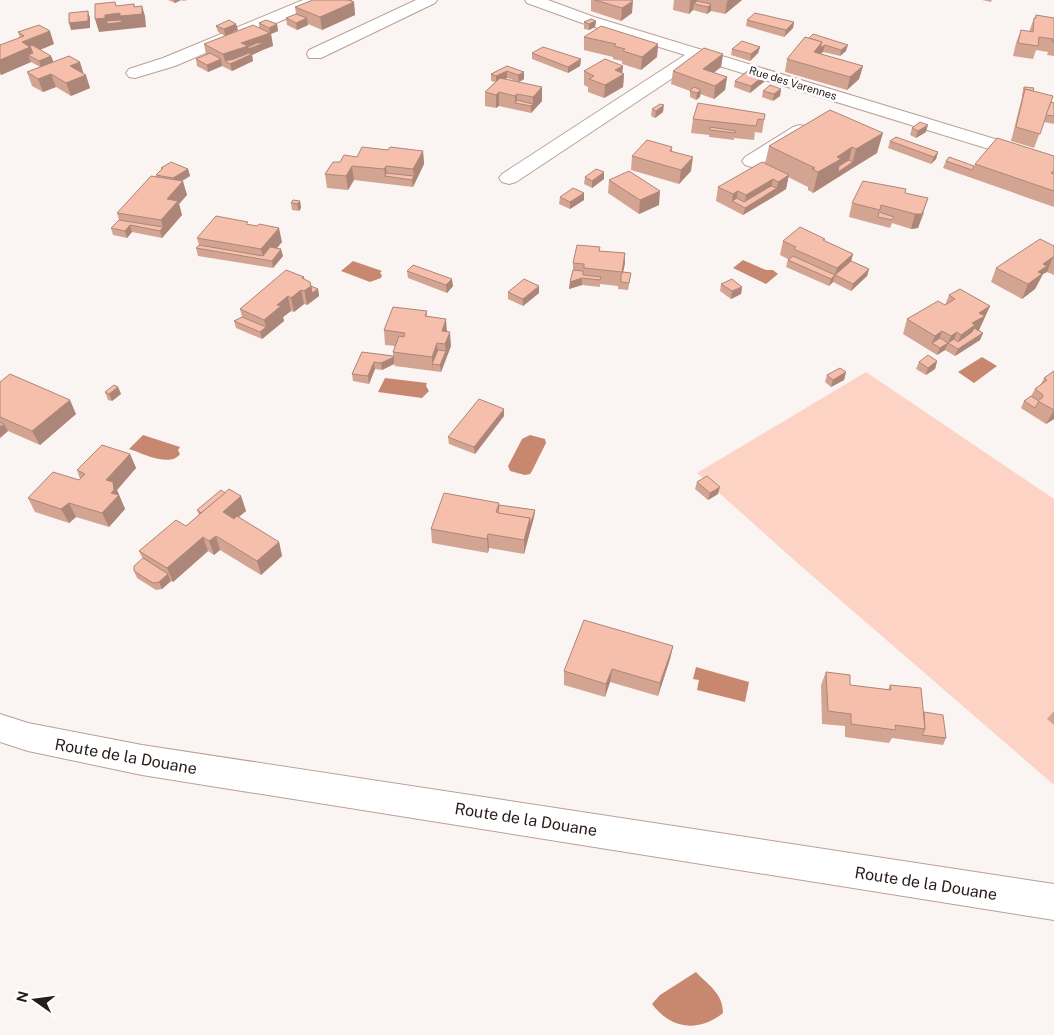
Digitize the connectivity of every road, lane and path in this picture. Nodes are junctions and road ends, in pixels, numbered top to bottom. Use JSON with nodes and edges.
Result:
{"nodes":[{"id":1,"x":317,"y":0,"type":"edge"},
{"id":2,"x":430,"y":0,"type":"edge"},
{"id":3,"x":533,"y":0,"type":"edge"},
{"id":4,"x":584,"y":0,"type":"edge"},
{"id":5,"x":564,"y":12,"type":"junction"},
{"id":6,"x":315,"y":54,"type":"dead end"},
{"id":7,"x":698,"y":54,"type":"junction"},
{"id":8,"x":135,"y":73,"type":"dead end"},
{"id":9,"x":850,"y":100,"type":"junction"},
{"id":10,"x":834,"y":110,"type":"edge"},
{"id":11,"x":817,"y":120,"type":"edge"},
{"id":12,"x":752,"y":161,"type":"dead end"},
{"id":13,"x":1054,"y":163,"type":"edge"},
{"id":14,"x":509,"y":178,"type":"dead end"},
{"id":15,"x":0,"y":728,"type":"edge"},
{"id":16,"x":1054,"y":902,"type":"edge"}],
"edges":[{"from":1,"to":8,"type":"street"},
{"from":2,"to":6,"type":"street"},
{"from":3,"to":5,"type":"street","name":"Rue des Varennes"},
{"from":4,"to":5,"type":"street"},
{"from":5,"to":7,"type":"street","name":"Rue des Varennes"},
{"from":7,"to":9,"type":"street","name":"Rue des Varennes"},
{"from":7,"to":14,"type":"street"},
{"from":9,"to":10,"type":"street"},
{"from":9,"to":13,"type":"street","name":"Rue des Varennes"},
{"from":11,"to":12,"type":"street"},
{"from":15,"to":16,"type":"street","name":"Route de la Douane"}]}
